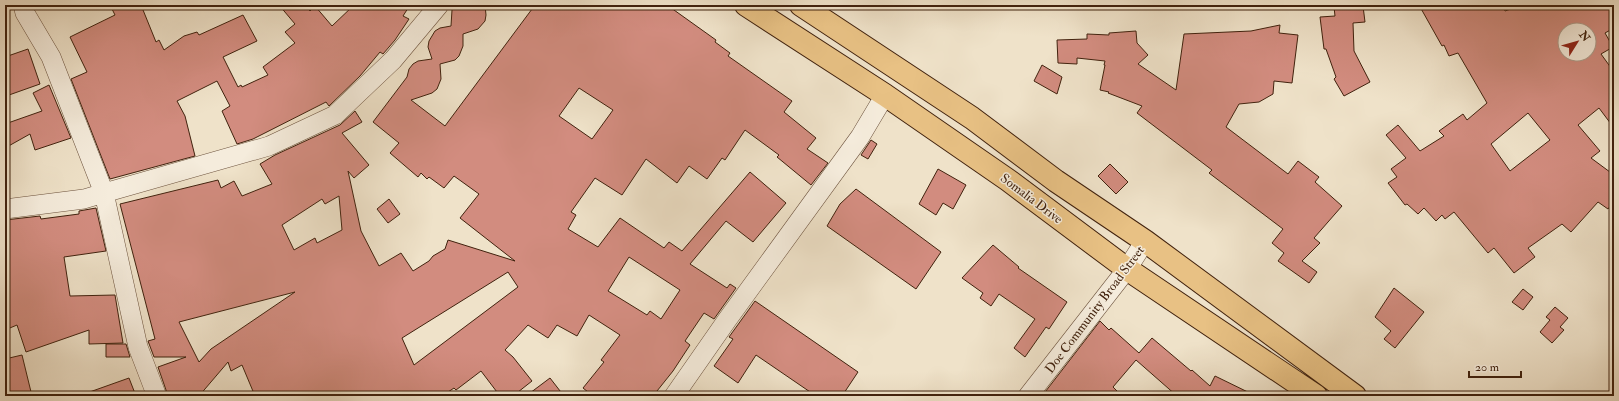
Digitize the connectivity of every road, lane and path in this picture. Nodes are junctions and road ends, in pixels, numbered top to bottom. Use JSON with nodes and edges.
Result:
{"nodes":[{"id":1,"x":23,"y":5,"type":"edge"},
{"id":2,"x":438,"y":5,"type":"edge"},
{"id":3,"x":746,"y":5,"type":"edge"},
{"id":4,"x":801,"y":5,"type":"edge"},
{"id":5,"x":885,"y":95,"type":"junction"},
{"id":6,"x":104,"y":193,"type":"junction"},
{"id":7,"x":5,"y":209,"type":"edge"},
{"id":8,"x":1145,"y":241,"type":"junction"},
{"id":9,"x":1127,"y":269,"type":"junction"},
{"id":10,"x":156,"y":394,"type":"dead end"},
{"id":11,"x":674,"y":396,"type":"edge"},
{"id":12,"x":1028,"y":396,"type":"edge"},
{"id":13,"x":1316,"y":396,"type":"edge"},
{"id":14,"x":1355,"y":396,"type":"edge"}],
"edges":[{"from":1,"to":6,"type":"street"},
{"from":2,"to":6,"type":"street"},
{"from":3,"to":5,"type":"main road","name":"Somalia Drive"},
{"from":4,"to":8,"type":"main road"},
{"from":5,"to":9,"type":"main road","name":"Somalia Drive"},
{"from":5,"to":11,"type":"street"},
{"from":6,"to":7,"type":"street"},
{"from":6,"to":10,"type":"street"},
{"from":8,"to":9,"type":"street","name":"Doe Community Broad Street"},
{"from":8,"to":14,"type":"main road"},
{"from":9,"to":12,"type":"street","name":"Doe Community Broad Street"},
{"from":9,"to":13,"type":"main road","name":"Somalia Drive"}]}
